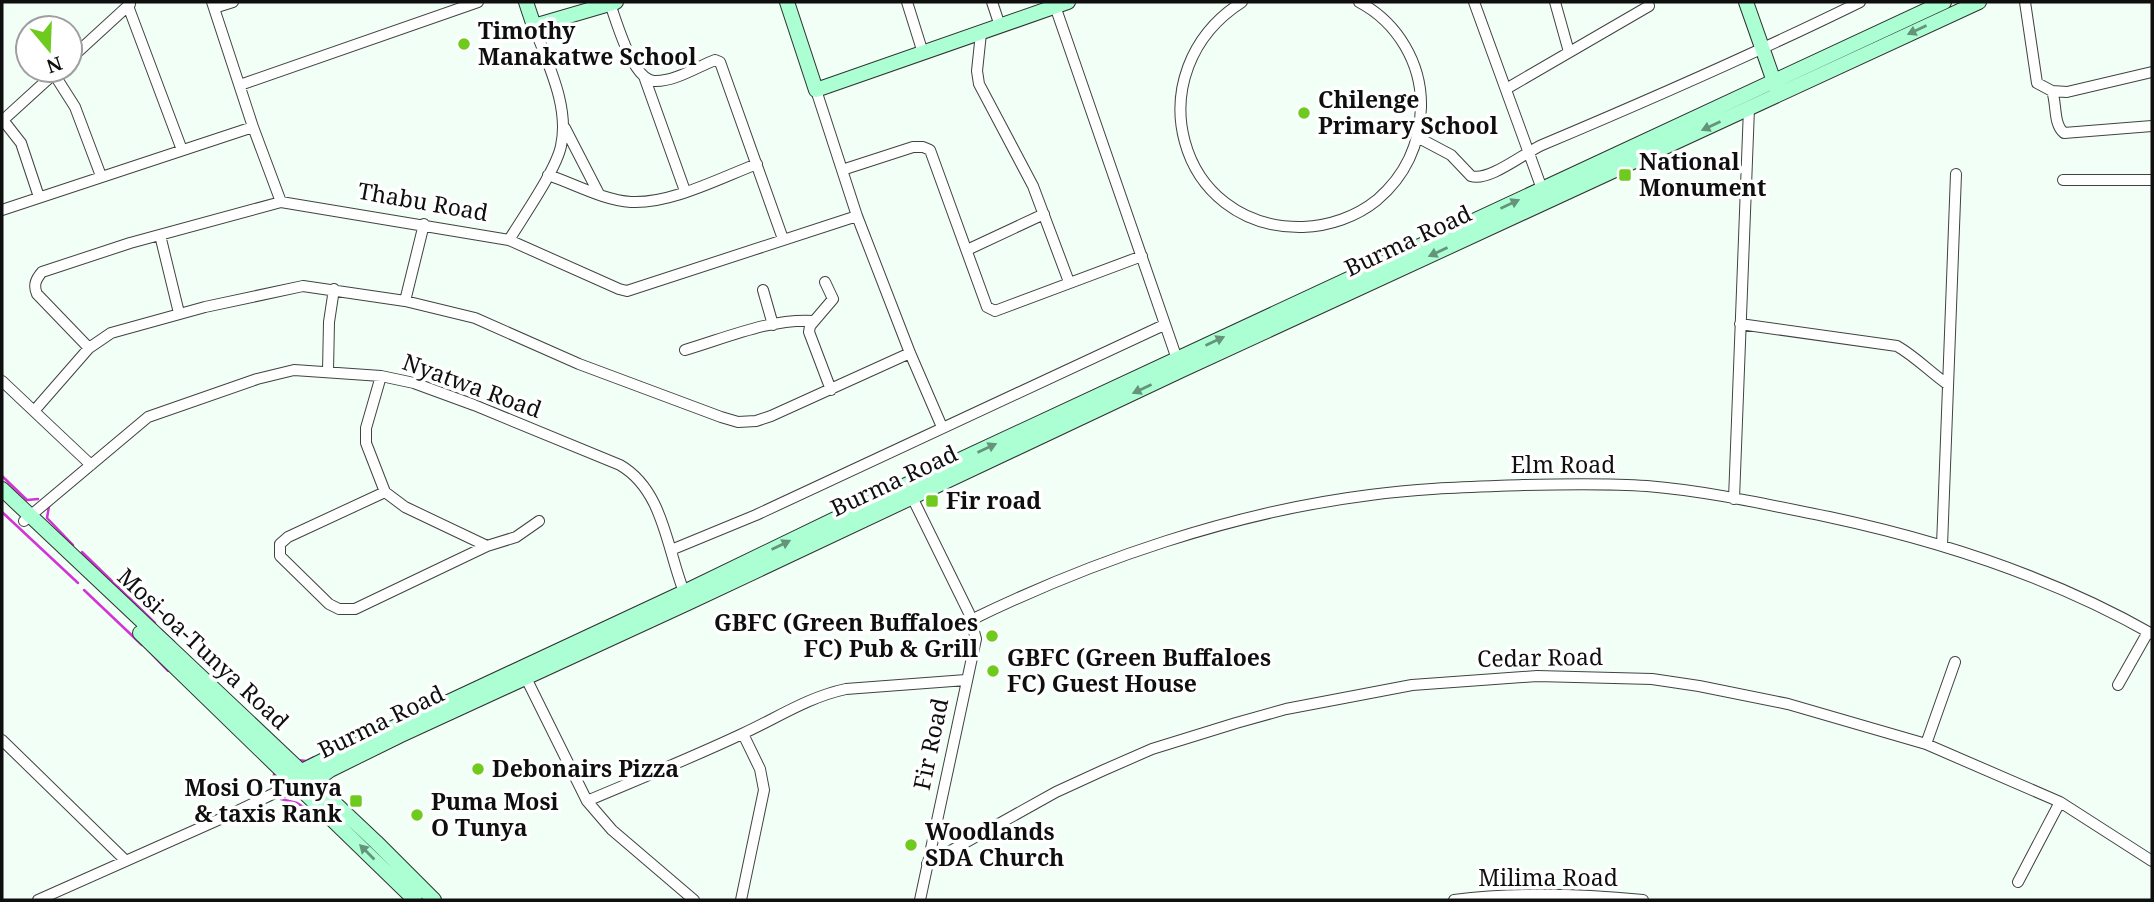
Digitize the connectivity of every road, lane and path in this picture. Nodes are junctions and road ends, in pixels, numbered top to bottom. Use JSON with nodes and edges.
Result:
{"nodes":[{"id":1,"x":233,"y":2,"type":"edge"},
{"id":2,"x":478,"y":2,"type":"edge"},
{"id":3,"x":526,"y":2,"type":"edge"},
{"id":4,"x":787,"y":2,"type":"edge"},
{"id":5,"x":907,"y":2,"type":"edge"},
{"id":6,"x":992,"y":2,"type":"edge"},
{"id":7,"x":1242,"y":2,"type":"edge"},
{"id":8,"x":1359,"y":2,"type":"edge"},
{"id":9,"x":1474,"y":2,"type":"edge"},
{"id":10,"x":1555,"y":2,"type":"edge"},
{"id":11,"x":1746,"y":2,"type":"edge"},
{"id":12,"x":1860,"y":2,"type":"edge"},
{"id":13,"x":1944,"y":2,"type":"edge"},
{"id":14,"x":1979,"y":2,"type":"edge"},
{"id":15,"x":2025,"y":2,"type":"edge"},
{"id":16,"x":613,"y":3,"type":"edge"},
{"id":17,"x":130,"y":4,"type":"edge"},
{"id":18,"x":1061,"y":4,"type":"edge"},
{"id":19,"x":213,"y":5,"type":"edge"},
{"id":20,"x":1649,"y":6,"type":"dead end"},
{"id":21,"x":534,"y":26,"type":"junction"},
{"id":22,"x":1000,"y":26,"type":"junction"},
{"id":23,"x":981,"y":33,"type":"junction"},
{"id":24,"x":84,"y":46,"type":"edge"},
{"id":25,"x":1763,"y":49,"type":"junction"},
{"id":26,"x":1569,"y":52,"type":"junction"},
{"id":27,"x":923,"y":53,"type":"junction"},
{"id":28,"x":2152,"y":72,"type":"edge"},
{"id":29,"x":645,"y":79,"type":"junction"},
{"id":30,"x":43,"y":84,"type":"edge"},
{"id":31,"x":63,"y":84,"type":"edge"},
{"id":32,"x":240,"y":85,"type":"junction"},
{"id":33,"x":1777,"y":87,"type":"junction"},
{"id":34,"x":1506,"y":89,"type":"junction"},
{"id":35,"x":816,"y":90,"type":"junction"},
{"id":36,"x":2052,"y":91,"type":"junction"},
{"id":37,"x":1749,"y":108,"type":"junction"},
{"id":38,"x":3,"y":120,"type":"edge"},
{"id":39,"x":563,"y":125,"type":"junction"},
{"id":40,"x":2152,"y":126,"type":"edge"},
{"id":41,"x":253,"y":127,"type":"junction"},
{"id":42,"x":1417,"y":137,"type":"junction"},
{"id":43,"x":182,"y":150,"type":"junction"},
{"id":44,"x":1529,"y":151,"type":"junction"},
{"id":45,"x":757,"y":163,"type":"junction"},
{"id":46,"x":842,"y":170,"type":"junction"},
{"id":47,"x":1956,"y":174,"type":"dead end"},
{"id":48,"x":548,"y":175,"type":"junction"},
{"id":49,"x":101,"y":176,"type":"junction"},
{"id":50,"x":2063,"y":180,"type":"dead end"},
{"id":51,"x":2152,"y":180,"type":"edge"},
{"id":52,"x":1542,"y":189,"type":"junction"},
{"id":53,"x":685,"y":191,"type":"junction"},
{"id":54,"x":599,"y":194,"type":"junction"},
{"id":55,"x":39,"y":197,"type":"junction"},
{"id":56,"x":281,"y":202,"type":"junction"},
{"id":57,"x":2,"y":210,"type":"edge"},
{"id":58,"x":1044,"y":214,"type":"junction"},
{"id":59,"x":857,"y":216,"type":"junction"},
{"id":60,"x":424,"y":224,"type":"junction"},
{"id":61,"x":160,"y":235,"type":"junction"},
{"id":62,"x":783,"y":239,"type":"junction"},
{"id":63,"x":509,"y":240,"type":"junction"},
{"id":64,"x":967,"y":250,"type":"junction"},
{"id":65,"x":1142,"y":256,"type":"junction"},
{"id":66,"x":825,"y":282,"type":"dead end"},
{"id":67,"x":1069,"y":282,"type":"junction"},
{"id":68,"x":334,"y":289,"type":"junction"},
{"id":69,"x":763,"y":290,"type":"dead end"},
{"id":70,"x":405,"y":302,"type":"junction"},
{"id":71,"x":179,"y":313,"type":"junction"},
{"id":72,"x":814,"y":321,"type":"junction"},
{"id":73,"x":1740,"y":324,"type":"junction"},
{"id":74,"x":773,"y":325,"type":"junction"},
{"id":75,"x":1164,"y":325,"type":"junction"},
{"id":76,"x":89,"y":348,"type":"junction"},
{"id":77,"x":685,"y":350,"type":"dead end"},
{"id":78,"x":910,"y":353,"type":"junction"},
{"id":79,"x":1177,"y":359,"type":"junction"},
{"id":80,"x":328,"y":371,"type":"junction"},
{"id":81,"x":381,"y":376,"type":"junction"},
{"id":82,"x":2,"y":380,"type":"edge"},
{"id":83,"x":1947,"y":384,"type":"junction"},
{"id":84,"x":831,"y":390,"type":"junction"},
{"id":85,"x":34,"y":411,"type":"junction"},
{"id":86,"x":942,"y":427,"type":"junction"},
{"id":87,"x":91,"y":465,"type":"junction"},
{"id":88,"x":2,"y":489,"type":"edge"},
{"id":89,"x":909,"y":491,"type":"junction"},
{"id":90,"x":385,"y":492,"type":"junction"},
{"id":91,"x":1734,"y":499,"type":"junction"},
{"id":92,"x":2,"y":500,"type":"edge"},
{"id":93,"x":28,"y":519,"type":"junction"},
{"id":94,"x":539,"y":521,"type":"dead end"},
{"id":95,"x":487,"y":546,"type":"junction"},
{"id":96,"x":1942,"y":546,"type":"junction"},
{"id":97,"x":671,"y":550,"type":"junction"},
{"id":98,"x":686,"y":598,"type":"junction"},
{"id":99,"x":971,"y":620,"type":"junction"},
{"id":100,"x":2150,"y":633,"type":"edge"},
{"id":101,"x":1955,"y":662,"type":"dead end"},
{"id":102,"x":526,"y":678,"type":"junction"},
{"id":103,"x":966,"y":680,"type":"junction"},
{"id":104,"x":2118,"y":685,"type":"dead end"},
{"id":105,"x":743,"y":734,"type":"junction"},
{"id":106,"x":2,"y":740,"type":"edge"},
{"id":107,"x":1926,"y":744,"type":"junction"},
{"id":108,"x":297,"y":782,"type":"junction"},
{"id":109,"x":587,"y":801,"type":"junction"},
{"id":110,"x":2060,"y":802,"type":"junction"},
{"id":111,"x":125,"y":860,"type":"junction"},
{"id":112,"x":2152,"y":861,"type":"edge"},
{"id":113,"x":927,"y":864,"type":"junction"},
{"id":114,"x":2018,"y":882,"type":"dead end"},
{"id":115,"x":38,"y":900,"type":"edge"},
{"id":116,"x":415,"y":900,"type":"edge"},
{"id":117,"x":434,"y":900,"type":"edge"},
{"id":118,"x":694,"y":900,"type":"edge"},
{"id":119,"x":741,"y":900,"type":"edge"},
{"id":120,"x":920,"y":900,"type":"edge"},
{"id":121,"x":1454,"y":900,"type":"edge"},
{"id":122,"x":1643,"y":900,"type":"edge"}],
"edges":[{"from":1,"to":19,"type":"street"},
{"from":2,"to":32,"type":"street"},
{"from":3,"to":21,"type":"main road","name":"Thabu Road"},
{"from":4,"to":35,"type":"main road"},
{"from":5,"to":27,"type":"street"},
{"from":6,"to":22,"type":"street"},
{"from":7,"to":42,"type":"street"},
{"from":8,"to":42,"type":"street"},
{"from":9,"to":34,"type":"street"},
{"from":10,"to":26,"type":"street"},
{"from":11,"to":25,"type":"main road"},
{"from":12,"to":25,"type":"street"},
{"from":13,"to":33,"type":"main road","name":"Burma Road"},
{"from":14,"to":33,"type":"main road","name":"Burma Road","one_way":true},
{"from":15,"to":36,"type":"street"},
{"from":16,"to":21,"type":"main road"},
{"from":16,"to":29,"type":"street"},
{"from":17,"to":24,"type":"street"},
{"from":17,"to":43,"type":"street"},
{"from":18,"to":22,"type":"main road"},
{"from":18,"to":65,"type":"street"},
{"from":19,"to":32,"type":"street"},
{"from":20,"to":26,"type":"street"},
{"from":21,"to":39,"type":"street","name":"Thabu Road"},
{"from":22,"to":23,"type":"main road"},
{"from":23,"to":27,"type":"main road"},
{"from":23,"to":58,"type":"street"},
{"from":25,"to":33,"type":"main road"},
{"from":25,"to":44,"type":"street"},
{"from":26,"to":34,"type":"street"},
{"from":27,"to":35,"type":"main road"},
{"from":28,"to":36,"type":"street"},
{"from":29,"to":45,"type":"street"},
{"from":29,"to":53,"type":"street"},
{"from":30,"to":38,"type":"street"},
{"from":31,"to":49,"type":"street"},
{"from":32,"to":41,"type":"street"},
{"from":33,"to":37,"type":"main road","name":"Burma Road"},
{"from":33,"to":52,"type":"main road","name":"Burma Road"},
{"from":34,"to":44,"type":"street"},
{"from":35,"to":46,"type":"street"},
{"from":36,"to":40,"type":"street"},
{"from":37,"to":73,"type":"street"},
{"from":37,"to":89,"type":"main road","name":"Burma Road","one_way":true},
{"from":38,"to":55,"type":"street"},
{"from":39,"to":48,"type":"street","name":"Thabu Road"},
{"from":39,"to":54,"type":"street"},
{"from":41,"to":43,"type":"street"},
{"from":41,"to":56,"type":"street"},
{"from":42,"to":44,"type":"street"},
{"from":43,"to":49,"type":"street"},
{"from":44,"to":52,"type":"street"},
{"from":45,"to":53,"type":"street"},
{"from":45,"to":62,"type":"street"},
{"from":46,"to":59,"type":"street"},
{"from":46,"to":64,"type":"street"},
{"from":47,"to":83,"type":"street"},
{"from":48,"to":54,"type":"street"},
{"from":48,"to":63,"type":"street","name":"Thabu Road"},
{"from":49,"to":55,"type":"street"},
{"from":50,"to":51,"type":"street"},
{"from":79,"to":52,"type":"main road","name":"Burma Road","one_way":true},
{"from":53,"to":54,"type":"street"},
{"from":55,"to":57,"type":"street"},
{"from":56,"to":60,"type":"street","name":"Thabu Road"},
{"from":56,"to":61,"type":"street"},
{"from":58,"to":64,"type":"street"},
{"from":58,"to":67,"type":"street"},
{"from":59,"to":62,"type":"street"},
{"from":59,"to":78,"type":"street"},
{"from":60,"to":63,"type":"street","name":"Thabu Road"},
{"from":60,"to":70,"type":"street"},
{"from":61,"to":71,"type":"street"},
{"from":61,"to":76,"type":"street"},
{"from":62,"to":63,"type":"street"},
{"from":64,"to":67,"type":"street"},
{"from":65,"to":67,"type":"street"},
{"from":65,"to":75,"type":"street"},
{"from":66,"to":72,"type":"street"},
{"from":68,"to":70,"type":"street"},
{"from":68,"to":71,"type":"street"},
{"from":68,"to":80,"type":"street"},
{"from":69,"to":74,"type":"street"},
{"from":70,"to":84,"type":"street"},
{"from":71,"to":76,"type":"street"},
{"from":72,"to":74,"type":"street"},
{"from":72,"to":84,"type":"street"},
{"from":73,"to":83,"type":"street"},
{"from":73,"to":91,"type":"street"},
{"from":74,"to":77,"type":"street"},
{"from":75,"to":79,"type":"street"},
{"from":75,"to":86,"type":"street"},
{"from":76,"to":85,"type":"street"},
{"from":78,"to":84,"type":"street"},
{"from":78,"to":86,"type":"street"},
{"from":89,"to":79,"type":"main road","name":"Burma Road","one_way":true},
{"from":80,"to":81,"type":"street","name":"Nyatwa Road"},
{"from":80,"to":87,"type":"street","name":"Nyatwa Road"},
{"from":81,"to":90,"type":"street"},
{"from":81,"to":97,"type":"street","name":"Nyatwa Road"},
{"from":82,"to":85,"type":"street"},
{"from":83,"to":96,"type":"street"},
{"from":85,"to":87,"type":"street"},
{"from":86,"to":97,"type":"street"},
{"from":87,"to":93,"type":"street","name":"Nyatwa Road"},
{"from":88,"to":93,"type":"main road","name":"Mosi-oa-Tunya Road"},
{"from":89,"to":98,"type":"main road","name":"Burma Road"},
{"from":89,"to":99,"type":"street","name":"Fir Road"},
{"from":90,"to":95,"type":"street"},
{"from":90,"to":95,"type":"street"},
{"from":91,"to":96,"type":"street","name":"Elm Road"},
{"from":91,"to":99,"type":"street","name":"Elm Road"},
{"from":92,"to":93,"type":"main road","name":"Mosi-oa-Tunya Road"},
{"from":93,"to":108,"type":"main road","name":"Mosi-oa-Tunya Road"},
{"from":94,"to":95,"type":"street"},
{"from":96,"to":100,"type":"street","name":"Elm Road"},
{"from":97,"to":98,"type":"street","name":"Nyatwa Road"},
{"from":98,"to":102,"type":"main road","name":"Burma Road"},
{"from":98,"to":108,"type":"main road","name":"Burma Road"},
{"from":99,"to":103,"type":"street","name":"Fir Road"},
{"from":100,"to":104,"type":"street"},
{"from":101,"to":107,"type":"street"},
{"from":102,"to":108,"type":"main road","name":"Burma Road"},
{"from":102,"to":109,"type":"street"},
{"from":103,"to":105,"type":"street"},
{"from":103,"to":113,"type":"street","name":"Fir Road"},
{"from":105,"to":109,"type":"street"},
{"from":105,"to":119,"type":"street"},
{"from":106,"to":111,"type":"street"},
{"from":107,"to":110,"type":"street","name":"Cedar Road"},
{"from":107,"to":113,"type":"street","name":"Cedar Road"},
{"from":108,"to":111,"type":"street"},
{"from":116,"to":108,"type":"main road","name":"Mosi-oa-Tunya Road","one_way":true},
{"from":108,"to":117,"type":"main road","name":"Mosi-oa-Tunya Road"},
{"from":109,"to":118,"type":"street"},
{"from":110,"to":112,"type":"street","name":"Cedar Road"},
{"from":110,"to":114,"type":"street"},
{"from":111,"to":115,"type":"street"},
{"from":113,"to":120,"type":"street","name":"Fir Road"},
{"from":121,"to":122,"type":"street","name":"Milima Road"}]}
